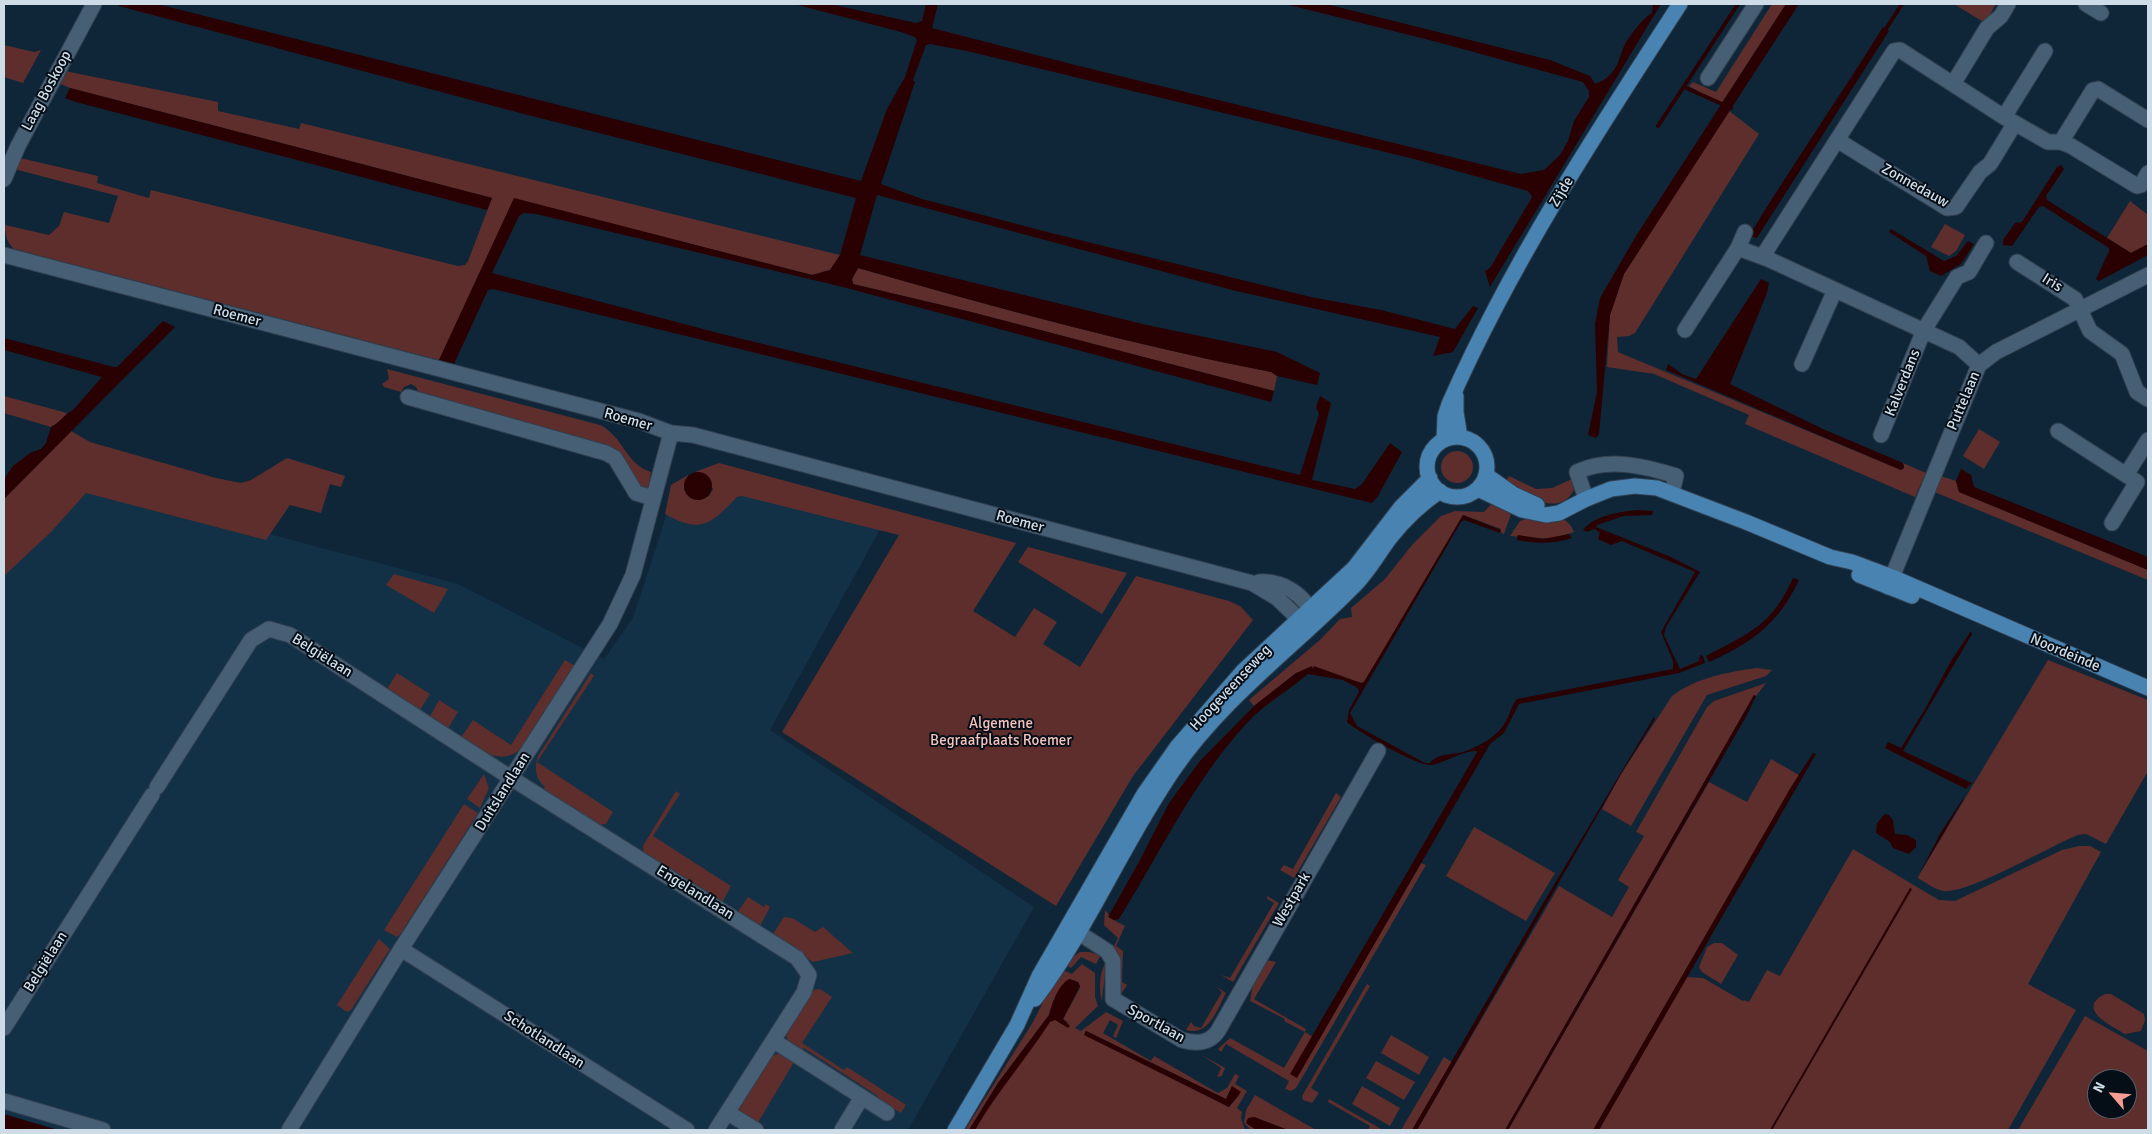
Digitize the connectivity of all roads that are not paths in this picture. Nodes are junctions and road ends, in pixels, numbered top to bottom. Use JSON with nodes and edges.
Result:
{"nodes":[{"id":1,"x":94,"y":4,"type":"edge"},
{"id":2,"x":1680,"y":4,"type":"edge"},
{"id":3,"x":1756,"y":4,"type":"edge"},
{"id":4,"x":2008,"y":4,"type":"edge"},
{"id":5,"x":2086,"y":4,"type":"edge"},
{"id":6,"x":2101,"y":12,"type":"dead end"},
{"id":7,"x":2045,"y":51,"type":"dead end"},
{"id":8,"x":1708,"y":78,"type":"dead end"},
{"id":9,"x":1953,"y":84,"type":"junction"},
{"id":10,"x":2009,"y":120,"type":"junction"},
{"id":11,"x":2148,"y":120,"type":"edge"},
{"id":12,"x":1838,"y":140,"type":"junction"},
{"id":13,"x":2061,"y":142,"type":"junction"},
{"id":14,"x":2148,"y":173,"type":"edge"},
{"id":15,"x":4,"y":180,"type":"edge"},
{"id":16,"x":1745,"y":232,"type":"dead end"},
{"id":17,"x":1986,"y":243,"type":"dead end"},
{"id":18,"x":1738,"y":248,"type":"junction"},
{"id":19,"x":4,"y":255,"type":"edge"},
{"id":20,"x":1768,"y":259,"type":"junction"},
{"id":21,"x":2017,"y":262,"type":"dead end"},
{"id":22,"x":2148,"y":275,"type":"edge"},
{"id":23,"x":1835,"y":290,"type":"junction"},
{"id":24,"x":2080,"y":310,"type":"junction"},
{"id":25,"x":1685,"y":330,"type":"dead end"},
{"id":26,"x":1924,"y":330,"type":"junction"},
{"id":27,"x":1802,"y":364,"type":"dead end"},
{"id":28,"x":1979,"y":366,"type":"junction"},
{"id":29,"x":1456,"y":387,"type":"junction"},
{"id":30,"x":408,"y":396,"type":"dead end"},
{"id":31,"x":2148,"y":400,"type":"edge"},
{"id":32,"x":2058,"y":431,"type":"dead end"},
{"id":33,"x":671,"y":433,"type":"junction"},
{"id":34,"x":1882,"y":435,"type":"dead end"},
{"id":35,"x":1460,"y":437,"type":"junction"},
{"id":36,"x":1444,"y":440,"type":"junction"},
{"id":37,"x":2148,"y":440,"type":"edge"},
{"id":38,"x":1486,"y":475,"type":"junction"},
{"id":39,"x":2126,"y":475,"type":"junction"},
{"id":40,"x":1430,"y":478,"type":"junction"},
{"id":41,"x":1478,"y":489,"type":"junction"},
{"id":42,"x":1440,"y":491,"type":"junction"},
{"id":43,"x":1672,"y":492,"type":"junction"},
{"id":44,"x":653,"y":498,"type":"junction"},
{"id":45,"x":1586,"y":498,"type":"junction"},
{"id":46,"x":1571,"y":505,"type":"junction"},
{"id":47,"x":2112,"y":523,"type":"dead end"},
{"id":48,"x":1890,"y":582,"type":"junction"},
{"id":49,"x":1252,"y":583,"type":"junction"},
{"id":50,"x":1311,"y":608,"type":"junction"},
{"id":51,"x":1299,"y":619,"type":"junction"},
{"id":52,"x":1315,"y":624,"type":"junction"},
{"id":53,"x":2148,"y":688,"type":"edge"},
{"id":54,"x":1378,"y":751,"type":"dead end"},
{"id":55,"x":511,"y":778,"type":"junction"},
{"id":56,"x":1073,"y":930,"type":"junction"},
{"id":57,"x":401,"y":949,"type":"junction"},
{"id":58,"x":4,"y":1028,"type":"edge"},
{"id":59,"x":774,"y":1040,"type":"junction"},
{"id":60,"x":1200,"y":1042,"type":"joint"},
{"id":61,"x":862,"y":1097,"type":"junction"},
{"id":62,"x":4,"y":1101,"type":"edge"},
{"id":63,"x":728,"y":1113,"type":"junction"},
{"id":64,"x":887,"y":1113,"type":"dead end"},
{"id":65,"x":102,"y":1130,"type":"edge"},
{"id":66,"x":289,"y":1130,"type":"edge"},
{"id":67,"x":687,"y":1130,"type":"edge"},
{"id":68,"x":716,"y":1130,"type":"edge"},
{"id":69,"x":756,"y":1130,"type":"edge"},
{"id":70,"x":842,"y":1130,"type":"edge"},
{"id":71,"x":954,"y":1130,"type":"edge"}],
"edges":[{"from":1,"to":15,"type":"street","name":"Laag Boskoop"},
{"from":2,"to":29,"type":"main road","name":"Zijde"},
{"from":3,"to":8,"type":"street"},
{"from":4,"to":9,"type":"street"},
{"from":5,"to":6,"type":"street"},
{"from":7,"to":10,"type":"street","name":"Zonnedauw"},
{"from":9,"to":10,"type":"street"},
{"from":9,"to":12,"type":"street"},
{"from":10,"to":12,"type":"street","name":"Zonnedauw"},
{"from":10,"to":13,"type":"street"},
{"from":11,"to":13,"type":"street"},
{"from":12,"to":20,"type":"street"},
{"from":13,"to":14,"type":"street"},
{"from":16,"to":18,"type":"street"},
{"from":17,"to":26,"type":"street","name":"Kalverdans"},
{"from":18,"to":20,"type":"street","name":"Kalverdans"},
{"from":18,"to":25,"type":"street"},
{"from":19,"to":33,"type":"street","name":"Roemer"},
{"from":20,"to":23,"type":"street","name":"Kalverdans"},
{"from":21,"to":24,"type":"street","name":"Iris"},
{"from":22,"to":24,"type":"street","name":"Puttelaan"},
{"from":23,"to":26,"type":"street","name":"Kalverdans"},
{"from":23,"to":27,"type":"street"},
{"from":24,"to":28,"type":"street","name":"Puttelaan"},
{"from":24,"to":31,"type":"street","name":"Iris"},
{"from":26,"to":28,"type":"street","name":"Kalverdans"},
{"from":26,"to":34,"type":"street","name":"Kalverdans"},
{"from":28,"to":48,"type":"street","name":"Puttelaan"},
{"from":29,"to":35,"type":"main road","name":"Zijde"},
{"from":29,"to":36,"type":"main road","name":"Zijde"},
{"from":30,"to":44,"type":"street"},
{"from":32,"to":39,"type":"street"},
{"from":33,"to":44,"type":"street","name":"Duitslandlaan"},
{"from":33,"to":49,"type":"street","name":"Roemer"},
{"from":35,"to":36,"type":"main road"},
{"from":35,"to":38,"type":"main road"},
{"from":36,"to":40,"type":"main road"},
{"from":37,"to":39,"type":"street"},
{"from":38,"to":41,"type":"main road"},
{"from":38,"to":46,"type":"main road","name":"Noordeinde"},
{"from":39,"to":47,"type":"street"},
{"from":40,"to":42,"type":"main road"},
{"from":40,"to":50,"type":"main road","name":"Hoogeveenseweg"},
{"from":41,"to":42,"type":"main road"},
{"from":41,"to":46,"type":"main road","name":"Noordeinde"},
{"from":42,"to":52,"type":"main road","name":"Hoogeveenseweg"},
{"from":43,"to":45,"type":"main road","name":"Noordeinde"},
{"from":43,"to":45,"type":"street"},
{"from":43,"to":48,"type":"main road","name":"Noordeinde"},
{"from":44,"to":55,"type":"street","name":"Duitslandlaan"},
{"from":45,"to":46,"type":"main road","name":"Noordeinde"},
{"from":48,"to":53,"type":"main road","name":"Noordeinde"},
{"from":49,"to":50,"type":"street","name":"Roemer"},
{"from":49,"to":51,"type":"street","name":"Roemer"},
{"from":50,"to":51,"type":"main road","name":"Hoogeveenseweg"},
{"from":50,"to":52,"type":"street"},
{"from":51,"to":52,"type":"street","name":"Roemer"},
{"from":51,"to":56,"type":"main road","name":"Hoogeveenseweg"},
{"from":52,"to":56,"type":"main road","name":"Hoogeveenseweg"},
{"from":54,"to":60,"type":"street","name":"Westpark"},
{"from":55,"to":57,"type":"street","name":"Duitslandlaan"},
{"from":55,"to":58,"type":"street","name":"Belgiëlaan"},
{"from":55,"to":59,"type":"street","name":"Engelandlaan"},
{"from":56,"to":60,"type":"street","name":"Sportlaan"},
{"from":56,"to":71,"type":"main road","name":"Hoogeveenseweg"},
{"from":57,"to":66,"type":"street","name":"Duitslandlaan"},
{"from":57,"to":67,"type":"street","name":"Schotlandlaan"},
{"from":59,"to":61,"type":"street"},
{"from":59,"to":63,"type":"street","name":"Engelandlaan"},
{"from":61,"to":64,"type":"street"},
{"from":61,"to":70,"type":"street"},
{"from":62,"to":65,"type":"street"},
{"from":63,"to":68,"type":"street","name":"Engelandlaan"},
{"from":63,"to":69,"type":"street"}]}
